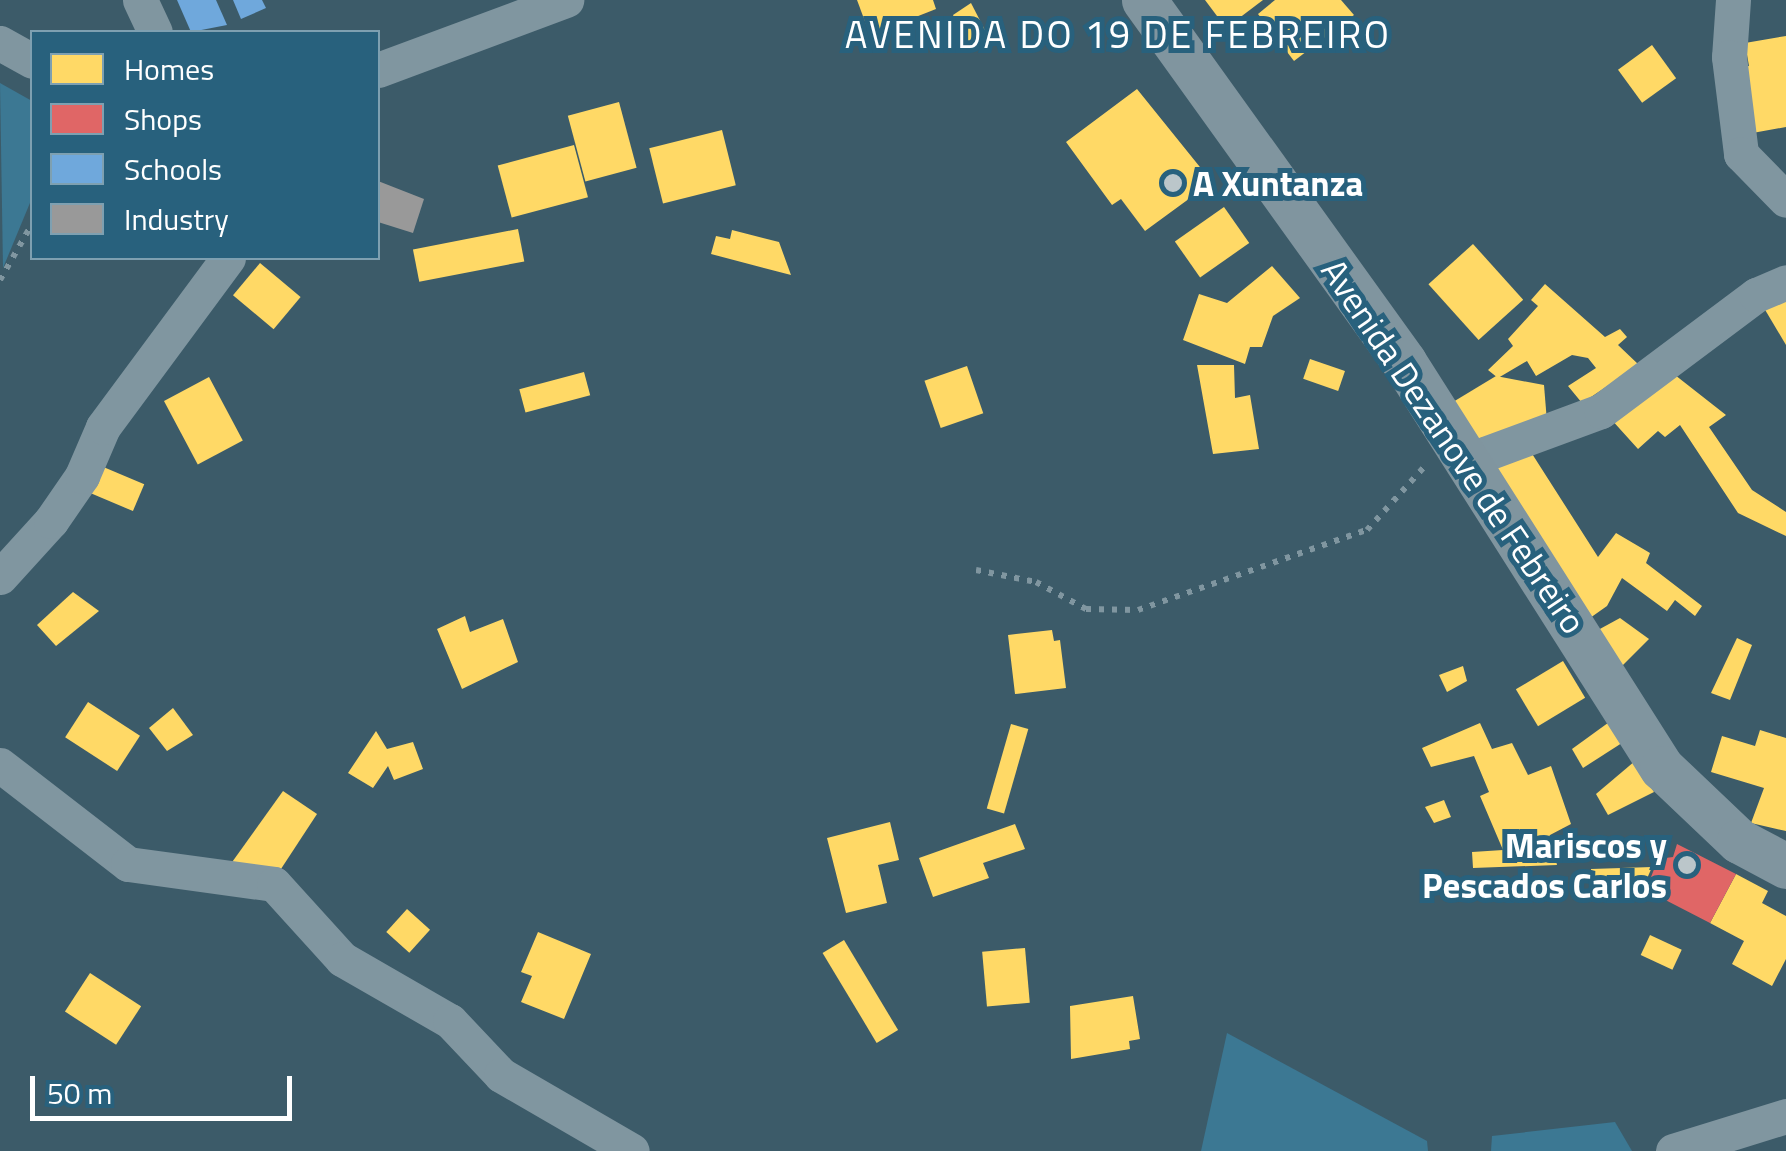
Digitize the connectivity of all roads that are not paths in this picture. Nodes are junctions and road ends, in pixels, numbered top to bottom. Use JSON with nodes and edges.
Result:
{"nodes":[{"id":1,"x":140,"y":0,"type":"edge"},
{"id":2,"x":566,"y":0,"type":"edge"},
{"id":3,"x":1144,"y":0,"type":"edge"},
{"id":4,"x":1734,"y":0,"type":"edge"},
{"id":5,"x":153,"y":30,"type":"edge"},
{"id":6,"x":0,"y":43,"type":"edge"},
{"id":7,"x":30,"y":61,"type":"edge"},
{"id":8,"x":380,"y":69,"type":"edge"},
{"id":9,"x":1786,"y":200,"type":"edge"},
{"id":10,"x":227,"y":260,"type":"edge"},
{"id":11,"x":1786,"y":282,"type":"edge"},
{"id":12,"x":1457,"y":451,"type":"junction"},
{"id":13,"x":0,"y":577,"type":"edge"},
{"id":14,"x":0,"y":766,"type":"edge"},
{"id":15,"x":1786,"y":866,"type":"edge"},
{"id":16,"x":1786,"y":1116,"type":"edge"},
{"id":17,"x":632,"y":1151,"type":"edge"},
{"id":18,"x":1673,"y":1151,"type":"edge"}],
"edges":[{"from":1,"to":5,"type":"street"},
{"from":2,"to":8,"type":"street"},
{"from":3,"to":12,"type":"main road","name":"Avenida Dezanove de Febreiro"},
{"from":4,"to":9,"type":"street"},
{"from":6,"to":7,"type":"street"},
{"from":10,"to":13,"type":"street"},
{"from":11,"to":12,"type":"street"},
{"from":12,"to":15,"type":"main road","name":"Avenida Dezanove de Febreiro"},
{"from":14,"to":17,"type":"street"},
{"from":16,"to":18,"type":"street"}]}
